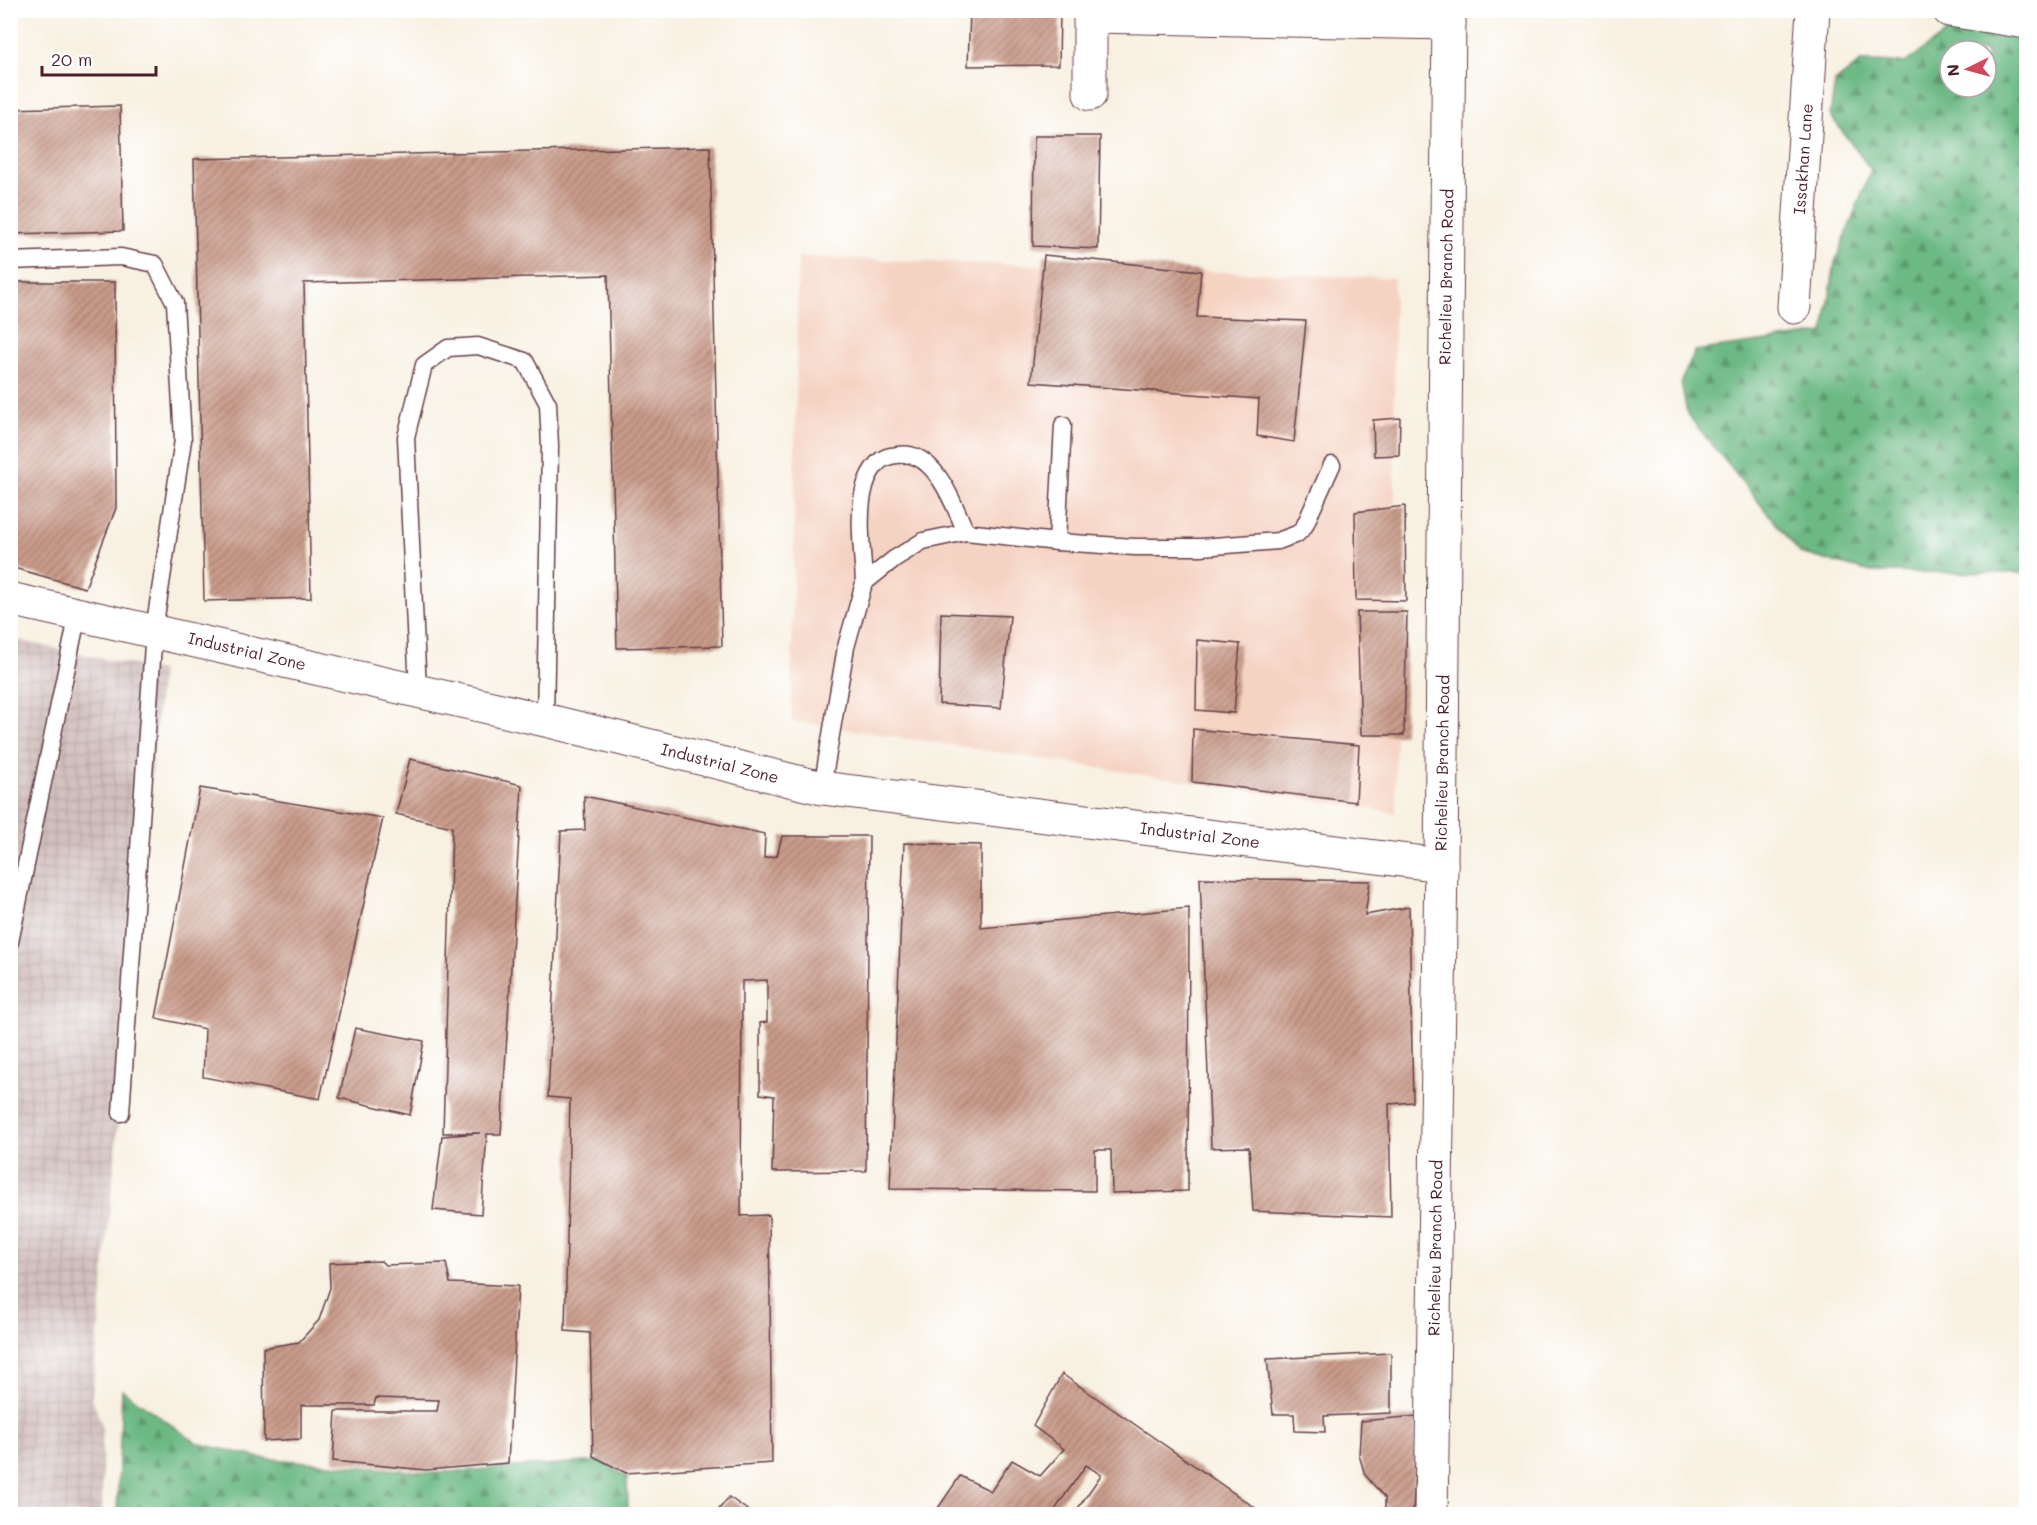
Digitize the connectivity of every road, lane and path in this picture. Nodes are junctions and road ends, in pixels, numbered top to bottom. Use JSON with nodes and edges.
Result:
{"nodes":[{"id":1,"x":1813,"y":10,"type":"edge"},
{"id":2,"x":1949,"y":10,"type":"edge"},
{"id":3,"x":1090,"y":14,"type":"edge"},
{"id":4,"x":1449,"y":17,"type":"edge"},
{"id":5,"x":2026,"y":22,"type":"edge"},
{"id":6,"x":1090,"y":94,"type":"dead end"},
{"id":7,"x":10,"y":261,"type":"edge"},
{"id":8,"x":1794,"y":307,"type":"dead end"},
{"id":9,"x":1063,"y":425,"type":"dead end"},
{"id":10,"x":1332,"y":465,"type":"dead end"},
{"id":11,"x":966,"y":531,"type":"junction"},
{"id":12,"x":1057,"y":542,"type":"junction"},
{"id":13,"x":864,"y":583,"type":"junction"},
{"id":14,"x":10,"y":599,"type":"edge"},
{"id":15,"x":78,"y":613,"type":"junction"},
{"id":16,"x":154,"y":630,"type":"junction"},
{"id":17,"x":418,"y":690,"type":"junction"},
{"id":18,"x":545,"y":720,"type":"junction"},
{"id":19,"x":822,"y":788,"type":"junction"},
{"id":20,"x":1441,"y":865,"type":"junction"},
{"id":21,"x":10,"y":942,"type":"edge"},
{"id":22,"x":121,"y":1113,"type":"dead end"},
{"id":23,"x":1431,"y":1515,"type":"edge"}],
"edges":[{"from":1,"to":8,"type":"street","name":"Issakhan Lane"},
{"from":2,"to":5,"type":"street"},
{"from":3,"to":4,"type":"street"},
{"from":3,"to":6,"type":"street"},
{"from":4,"to":20,"type":"street","name":"Richelieu Branch Road"},
{"from":7,"to":16,"type":"lane"},
{"from":9,"to":12,"type":"lane"},
{"from":10,"to":12,"type":"lane"},
{"from":11,"to":12,"type":"lane"},
{"from":11,"to":13,"type":"lane"},
{"from":11,"to":13,"type":"lane"},
{"from":13,"to":19,"type":"lane"},
{"from":14,"to":15,"type":"street","name":"Industrial Zone"},
{"from":15,"to":16,"type":"street","name":"Industrial Zone"},
{"from":15,"to":21,"type":"lane"},
{"from":16,"to":17,"type":"street","name":"Industrial Zone"},
{"from":16,"to":22,"type":"lane"},
{"from":17,"to":18,"type":"street","name":"Industrial Zone"},
{"from":17,"to":18,"type":"lane"},
{"from":18,"to":19,"type":"street","name":"Industrial Zone"},
{"from":19,"to":20,"type":"street","name":"Industrial Zone"},
{"from":20,"to":23,"type":"street","name":"Richelieu Branch Road"}]}
